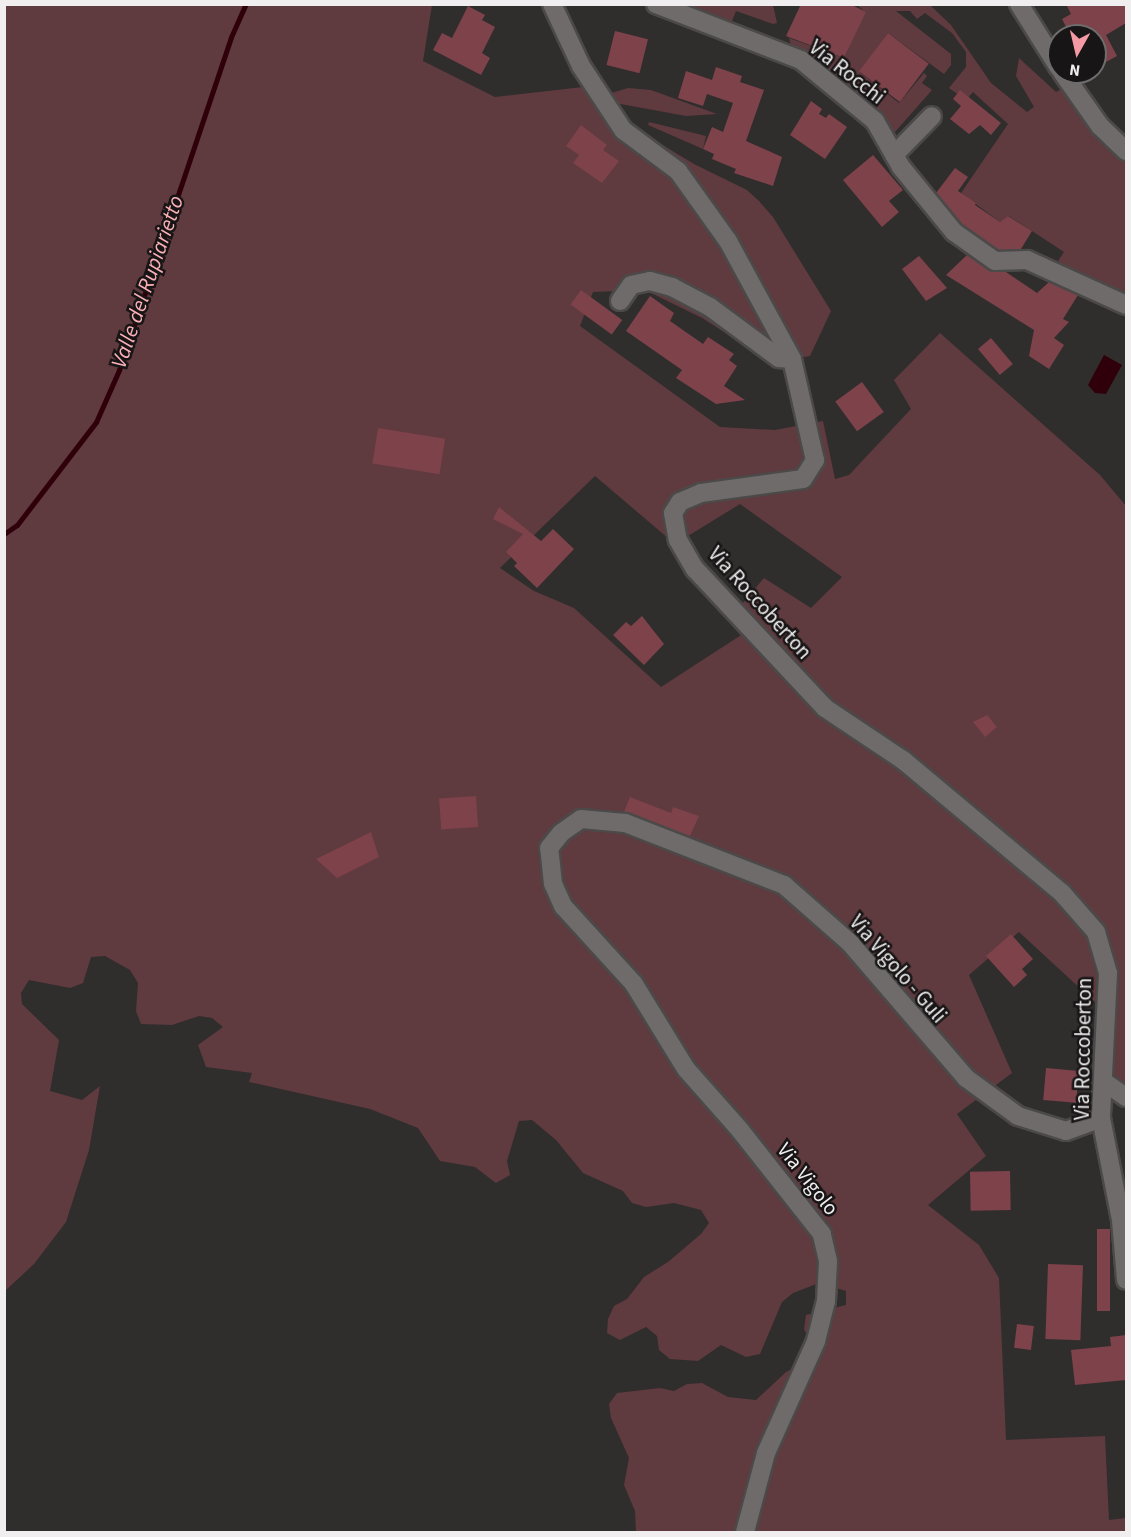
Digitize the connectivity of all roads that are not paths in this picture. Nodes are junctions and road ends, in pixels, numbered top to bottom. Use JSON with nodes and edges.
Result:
{"nodes":[{"id":1,"x":552,"y":4,"type":"edge"},
{"id":2,"x":656,"y":4,"type":"edge"},
{"id":3,"x":1019,"y":4,"type":"edge"},
{"id":4,"x":1047,"y":49,"type":"edge"},
{"id":5,"x":1070,"y":84,"type":"edge"},
{"id":6,"x":932,"y":116,"type":"dead end"},
{"id":7,"x":1126,"y":151,"type":"edge"},
{"id":8,"x":894,"y":155,"type":"junction"},
{"id":9,"x":620,"y":301,"type":"dead end"},
{"id":10,"x":1126,"y":305,"type":"edge"},
{"id":11,"x":792,"y":358,"type":"junction"},
{"id":12,"x":563,"y":906,"type":"joint"},
{"id":13,"x":1103,"y":1081,"type":"junction"},
{"id":14,"x":1126,"y":1097,"type":"edge"},
{"id":15,"x":1101,"y":1119,"type":"junction"},
{"id":16,"x":1126,"y":1280,"type":"edge"},
{"id":17,"x":745,"y":1533,"type":"edge"}],
"edges":[{"from":1,"to":11,"type":"street","name":"Via Roccoberton"},
{"from":2,"to":8,"type":"street","name":"Via Rocchi"},
{"from":3,"to":4,"type":"street"},
{"from":5,"to":7,"type":"street"},
{"from":6,"to":8,"type":"street"},
{"from":8,"to":10,"type":"street","name":"Via Rocchi"},
{"from":9,"to":11,"type":"street"},
{"from":11,"to":13,"type":"street","name":"Via Roccoberton"},
{"from":12,"to":15,"type":"street","name":"Via Vigolo - Guli"},
{"from":12,"to":17,"type":"street","name":"Via Vigolo"},
{"from":13,"to":14,"type":"street"},
{"from":13,"to":15,"type":"street","name":"Via Roccoberton"},
{"from":15,"to":16,"type":"street","name":"Via Roccoberton"}]}
